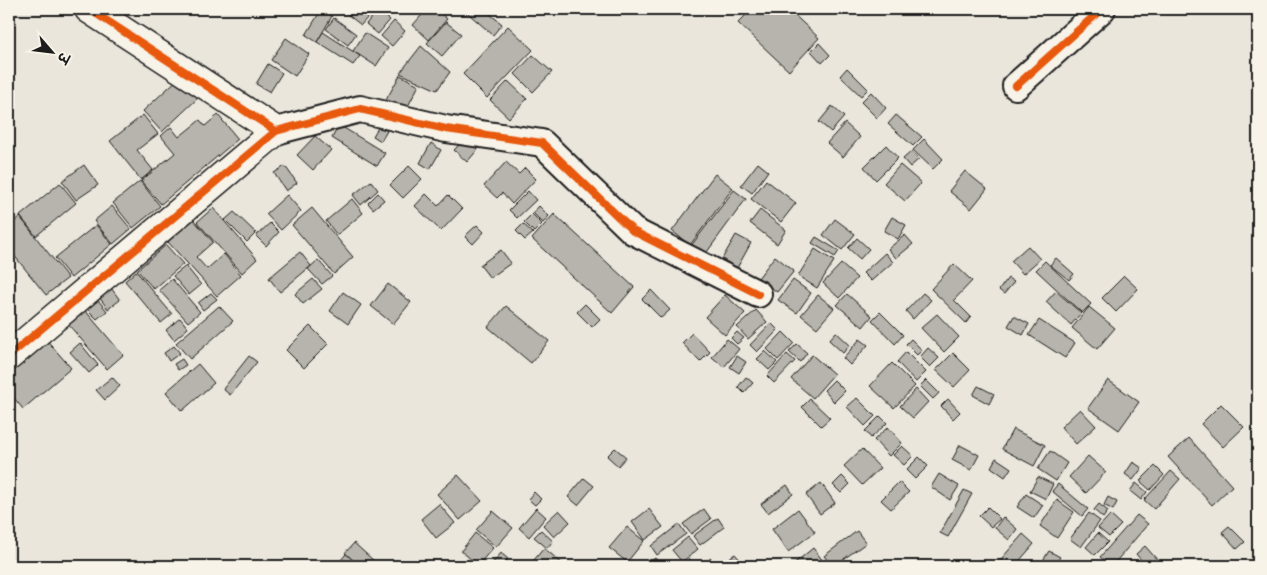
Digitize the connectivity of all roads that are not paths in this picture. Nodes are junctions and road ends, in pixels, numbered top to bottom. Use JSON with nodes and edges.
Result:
{"nodes":[{"id":1,"x":89,"y":9,"type":"edge"},
{"id":2,"x":1102,"y":9,"type":"edge"},
{"id":3,"x":1016,"y":86,"type":"dead end"},
{"id":4,"x":276,"y":130,"type":"junction"},
{"id":5,"x":758,"y":294,"type":"dead end"},
{"id":6,"x":9,"y":356,"type":"edge"}],
"edges":[{"from":1,"to":4,"type":"street"},
{"from":2,"to":3,"type":"street"},
{"from":4,"to":5,"type":"street"},
{"from":4,"to":6,"type":"street"}]}
